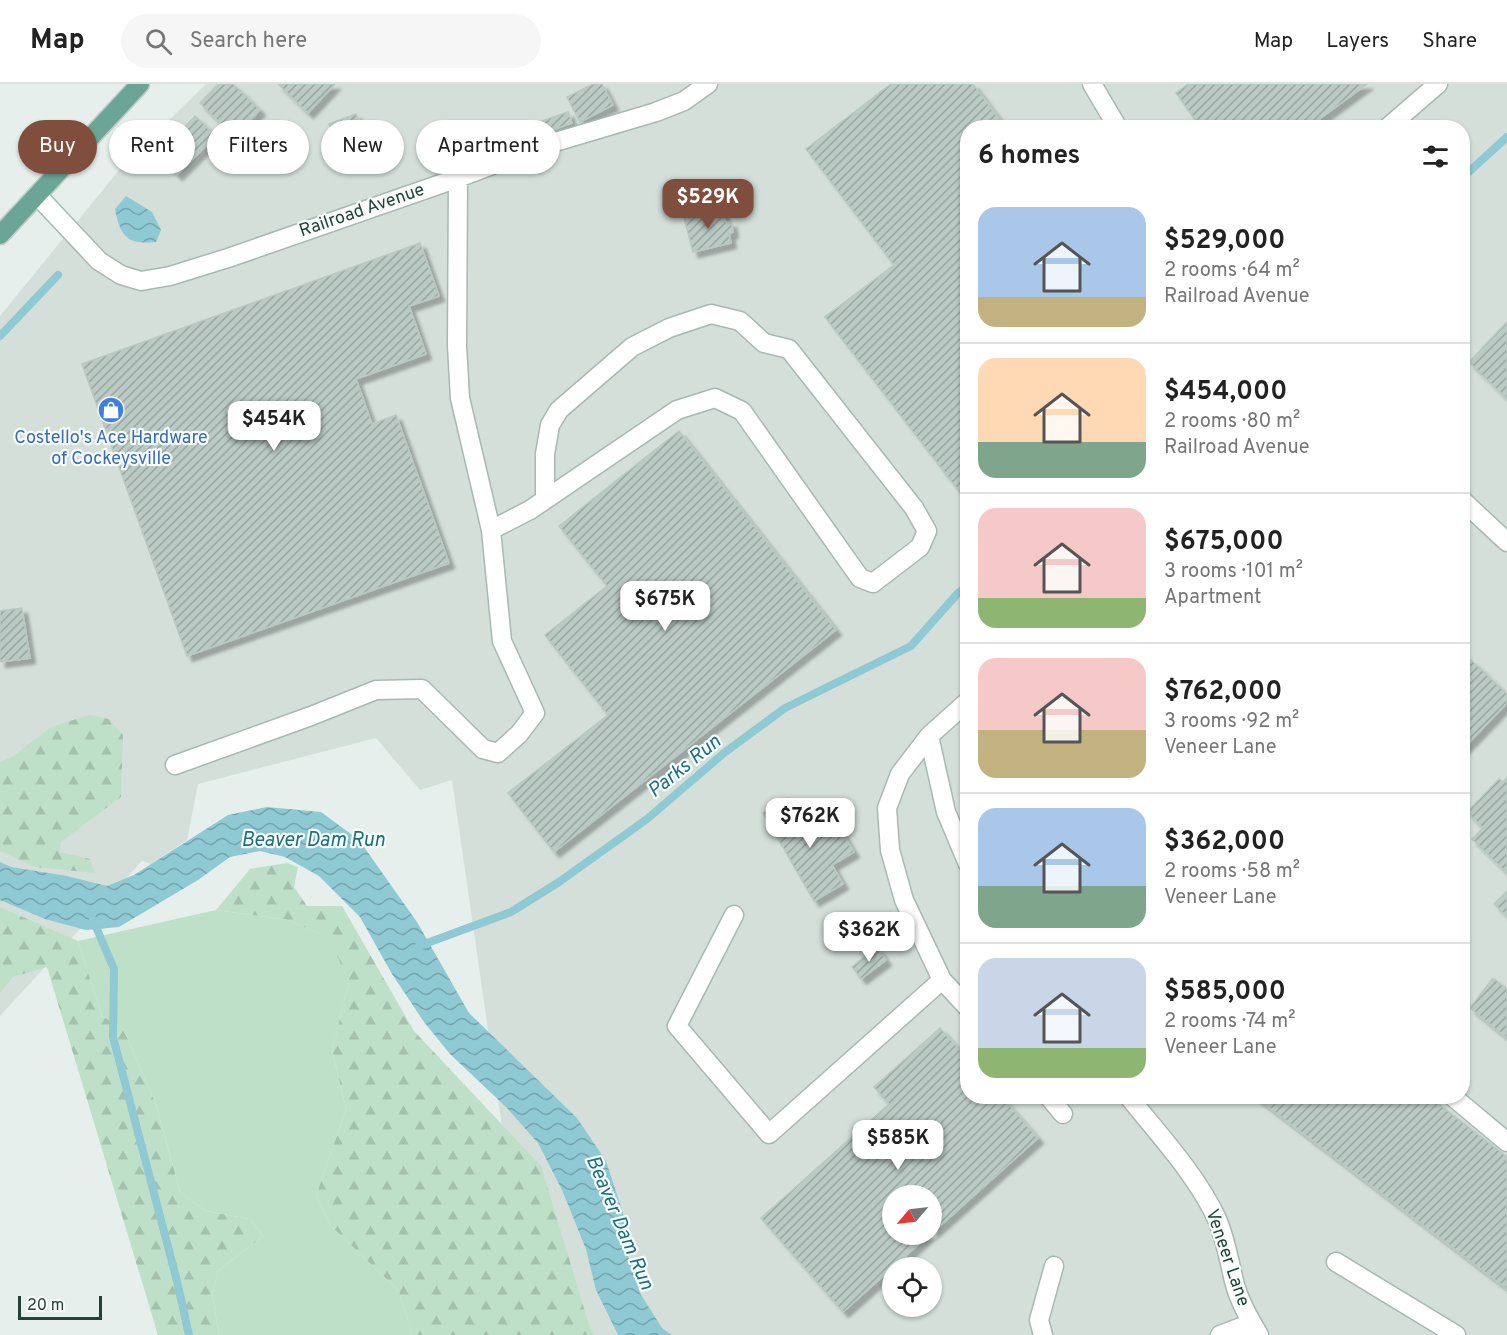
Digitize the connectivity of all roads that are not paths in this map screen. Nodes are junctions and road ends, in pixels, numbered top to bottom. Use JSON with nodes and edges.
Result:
{"nodes":[{"id":1,"x":140,"y":84,"type":"edge"},
{"id":2,"x":708,"y":84,"type":"edge"},
{"id":3,"x":1092,"y":84,"type":"edge"},
{"id":4,"x":1438,"y":84,"type":"edge"},
{"id":5,"x":1113,"y":120,"type":"edge"},
{"id":6,"x":1396,"y":120,"type":"edge"},
{"id":7,"x":458,"y":178,"type":"junction"},
{"id":8,"x":37,"y":195,"type":"junction"},
{"id":9,"x":0,"y":235,"type":"edge"},
{"id":10,"x":545,"y":500,"type":"junction"},
{"id":11,"x":1470,"y":507,"type":"edge"},
{"id":12,"x":491,"y":530,"type":"junction"},
{"id":13,"x":1507,"y":542,"type":"edge"},
{"id":14,"x":960,"y":708,"type":"edge"},
{"id":15,"x":929,"y":736,"type":"junction"},
{"id":16,"x":175,"y":765,"type":"dead end"},
{"id":17,"x":960,"y":845,"type":"edge"},
{"id":18,"x":735,"y":915,"type":"dead end"},
{"id":19,"x":942,"y":980,"type":"junction"},
{"id":20,"x":960,"y":999,"type":"edge"},
{"id":21,"x":1055,"y":1104,"type":"edge"},
{"id":22,"x":1134,"y":1104,"type":"edge"},
{"id":23,"x":1462,"y":1104,"type":"edge"},
{"id":24,"x":1063,"y":1114,"type":"dead end"},
{"id":25,"x":1507,"y":1142,"type":"edge"},
{"id":26,"x":1336,"y":1262,"type":"dead end"},
{"id":27,"x":1054,"y":1266,"type":"dead end"},
{"id":28,"x":1256,"y":1329,"type":"edge"},
{"id":29,"x":1043,"y":1335,"type":"edge"},
{"id":30,"x":1221,"y":1335,"type":"edge"},
{"id":31,"x":1456,"y":1335,"type":"edge"}],
"edges":[{"from":1,"to":8,"type":"main road"},
{"from":2,"to":7,"type":"street","name":"Railroad Avenue"},
{"from":3,"to":5,"type":"street"},
{"from":4,"to":6,"type":"street"},
{"from":7,"to":8,"type":"street","name":"Railroad Avenue"},
{"from":7,"to":12,"type":"street"},
{"from":8,"to":9,"type":"main road"},
{"from":10,"to":10,"type":"street"},
{"from":10,"to":12,"type":"street"},
{"from":11,"to":13,"type":"street"},
{"from":12,"to":16,"type":"street"},
{"from":14,"to":15,"type":"street"},
{"from":15,"to":17,"type":"street"},
{"from":15,"to":19,"type":"street"},
{"from":18,"to":19,"type":"street"},
{"from":19,"to":20,"type":"street"},
{"from":21,"to":24,"type":"street"},
{"from":22,"to":28,"type":"street","name":"Veneer Lane"},
{"from":23,"to":25,"type":"street"},
{"from":26,"to":31,"type":"street"},
{"from":27,"to":29,"type":"street"},
{"from":28,"to":30,"type":"street"}]}
